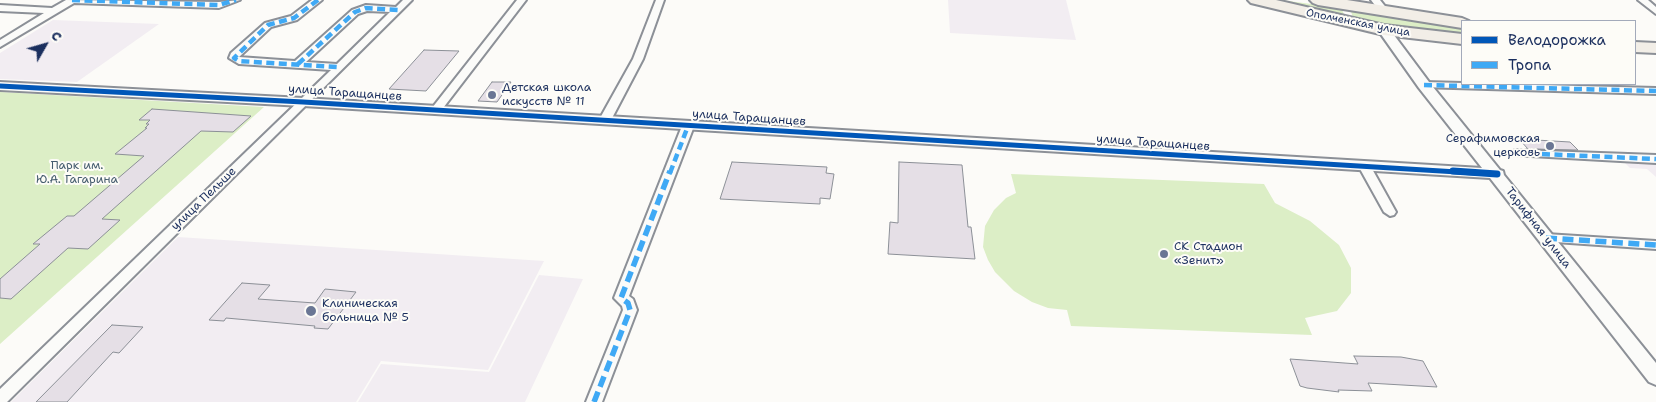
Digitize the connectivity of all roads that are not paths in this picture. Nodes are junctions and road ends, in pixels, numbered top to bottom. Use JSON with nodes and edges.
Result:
{"nodes":[{"id":1,"x":72,"y":0,"type":"edge"},
{"id":2,"x":236,"y":0,"type":"edge"},
{"id":3,"x":318,"y":0,"type":"edge"},
{"id":4,"x":408,"y":0,"type":"edge"},
{"id":5,"x":522,"y":0,"type":"edge"},
{"id":6,"x":660,"y":0,"type":"edge"},
{"id":7,"x":1256,"y":0,"type":"edge"},
{"id":8,"x":1318,"y":0,"type":"edge"},
{"id":9,"x":1642,"y":0,"type":"edge"},
{"id":10,"x":1281,"y":4,"type":"edge"},
{"id":11,"x":1379,"y":5,"type":"edge"},
{"id":12,"x":0,"y":8,"type":"edge"},
{"id":13,"x":398,"y":10,"type":"junction"},
{"id":14,"x":1656,"y":10,"type":"edge"},
{"id":15,"x":54,"y":11,"type":"junction"},
{"id":16,"x":1461,"y":23,"type":"edge"},
{"id":17,"x":1384,"y":30,"type":"junction"},
{"id":18,"x":1461,"y":39,"type":"edge"},
{"id":19,"x":0,"y":44,"type":"edge"},
{"id":20,"x":1636,"y":46,"type":"edge"},
{"id":21,"x":1656,"y":48,"type":"edge"},
{"id":22,"x":298,"y":64,"type":"junction"},
{"id":23,"x":338,"y":66,"type":"junction"},
{"id":24,"x":1424,"y":85,"type":"junction"},
{"id":25,"x":0,"y":86,"type":"edge"},
{"id":26,"x":1656,"y":91,"type":"edge"},
{"id":27,"x":303,"y":102,"type":"junction"},
{"id":28,"x":436,"y":110,"type":"junction"},
{"id":29,"x":605,"y":120,"type":"junction"},
{"id":30,"x":688,"y":126,"type":"junction"},
{"id":31,"x":1517,"y":153,"type":"dead end"},
{"id":32,"x":1656,"y":159,"type":"edge"},
{"id":33,"x":1364,"y":167,"type":"junction"},
{"id":34,"x":1497,"y":174,"type":"junction"},
{"id":35,"x":1390,"y":212,"type":"dead end"},
{"id":36,"x":1546,"y":238,"type":"junction"},
{"id":37,"x":1656,"y":245,"type":"edge"},
{"id":38,"x":1649,"y":361,"type":"edge"},
{"id":39,"x":1656,"y":377,"type":"edge"},
{"id":40,"x":0,"y":399,"type":"edge"},
{"id":41,"x":594,"y":402,"type":"edge"}],
"edges":[{"from":1,"to":2,"type":"street"},
{"from":1,"to":15,"type":"street"},
{"from":3,"to":22,"type":"street"},
{"from":4,"to":13,"type":"street","name":"улица Пельше"},
{"from":5,"to":28,"type":"street"},
{"from":6,"to":29,"type":"street"},
{"from":7,"to":10,"type":"highway","name":"Ополченская улица"},
{"from":8,"to":11,"type":"highway","name":"Ополченская улица"},
{"from":9,"to":14,"type":"street"},
{"from":10,"to":17,"type":"highway","name":"Ополченская улица"},
{"from":11,"to":16,"type":"highway","name":"Ополченская улица"},
{"from":12,"to":15,"type":"street"},
{"from":13,"to":22,"type":"street"},
{"from":13,"to":23,"type":"street","name":"улица Пельше"},
{"from":15,"to":19,"type":"street"},
{"from":17,"to":18,"type":"highway","name":"Ополченская улица"},
{"from":17,"to":24,"type":"street","name":"Тарифная улица"},
{"from":20,"to":21,"type":"highway"},
{"from":22,"to":23,"type":"street"},
{"from":23,"to":27,"type":"street","name":"улица Пельше"},
{"from":24,"to":26,"type":"street"},
{"from":24,"to":34,"type":"street","name":"Тарифная улица"},
{"from":25,"to":27,"type":"street","name":"улица Таращанцев"},
{"from":27,"to":28,"type":"street","name":"улица Таращанцев"},
{"from":27,"to":40,"type":"street","name":"улица Пельше"},
{"from":28,"to":29,"type":"street","name":"улица Таращанцев"},
{"from":29,"to":30,"type":"street","name":"улица Таращанцев"},
{"from":30,"to":33,"type":"street","name":"улица Таращанцев"},
{"from":30,"to":41,"type":"street"},
{"from":31,"to":32,"type":"street"},
{"from":33,"to":34,"type":"street","name":"улица Таращанцев"},
{"from":33,"to":35,"type":"street"},
{"from":34,"to":36,"type":"street","name":"Тарифная улица"},
{"from":36,"to":37,"type":"street"},
{"from":36,"to":38,"type":"street","name":"Тарифная улица"},
{"from":38,"to":39,"type":"street","name":"Тарифная улица"}]}
